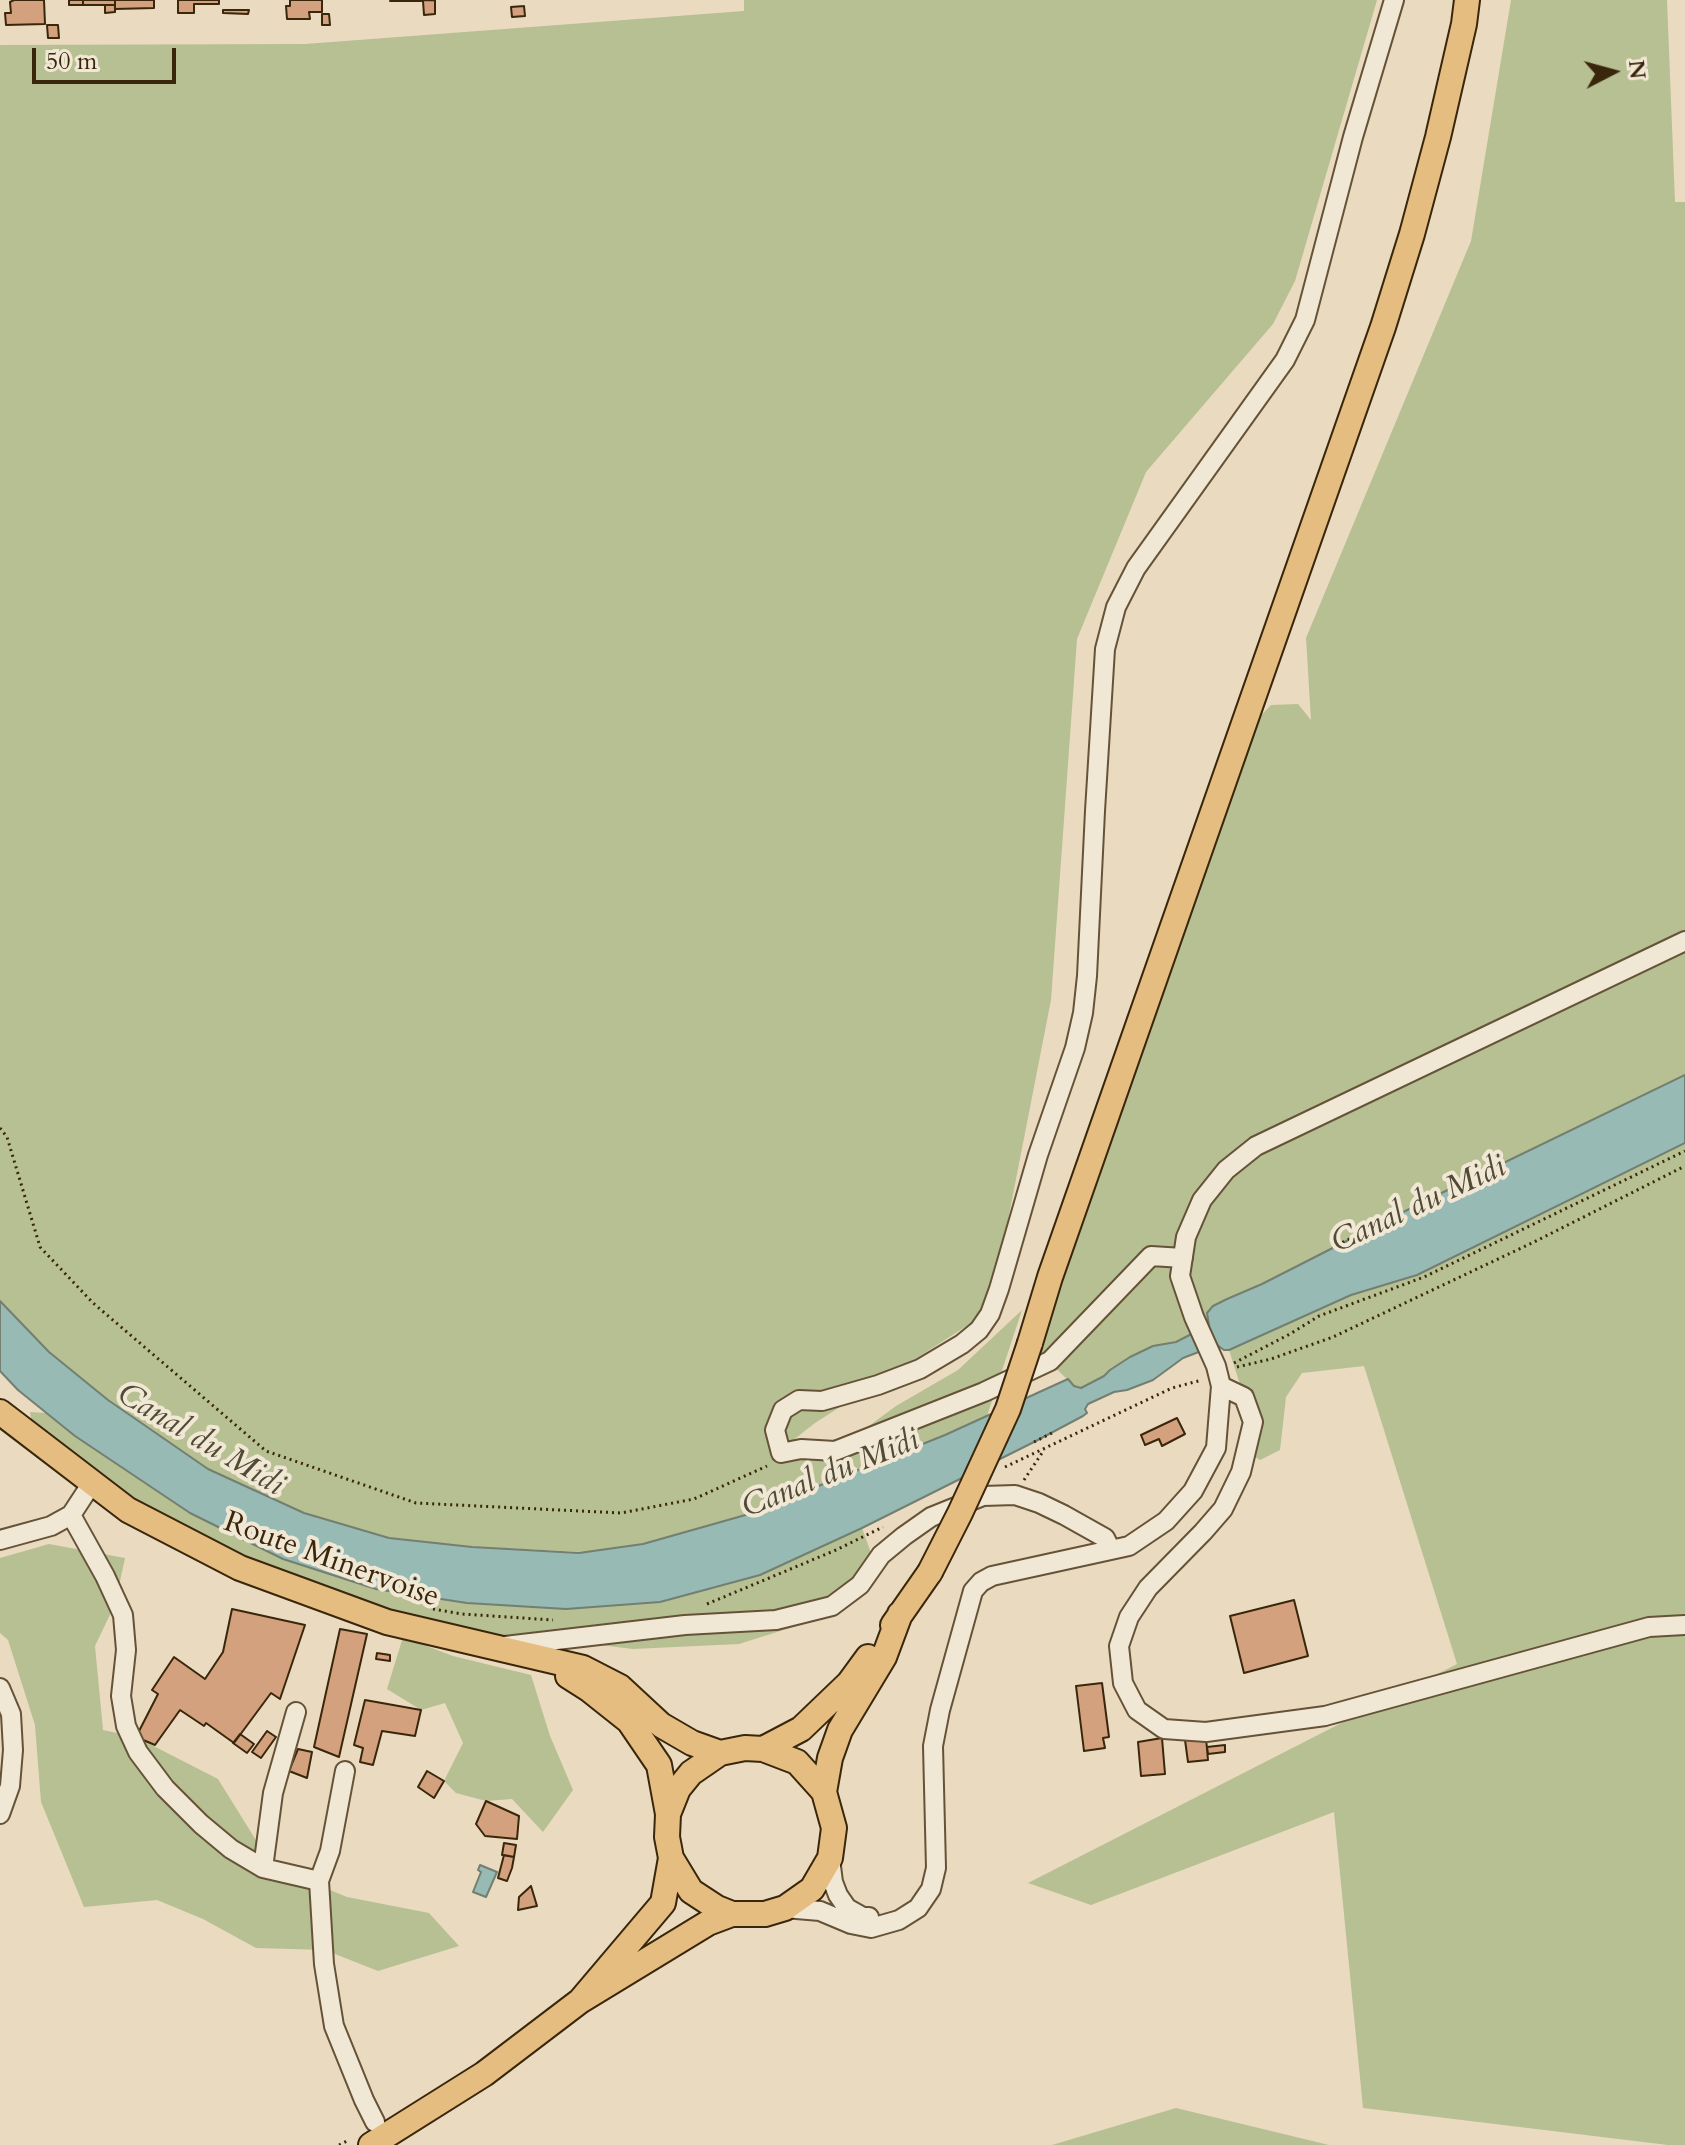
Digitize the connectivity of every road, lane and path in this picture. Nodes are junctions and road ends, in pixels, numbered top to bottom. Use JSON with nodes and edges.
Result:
{"nodes":[{"id":1,"x":1394,"y":0,"type":"edge"},
{"id":2,"x":1473,"y":0,"type":"edge"},
{"id":3,"x":1466,"y":12,"type":"edge"},
{"id":4,"x":1685,"y":941,"type":"edge"},
{"id":5,"x":0,"y":1128,"type":"edge"},
{"id":6,"x":1685,"y":1151,"type":"edge"},
{"id":7,"x":1685,"y":1166,"type":"edge"},
{"id":8,"x":1368,"y":1230,"type":"dead end"},
{"id":9,"x":1337,"y":1245,"type":"dead end"},
{"id":10,"x":1183,"y":1258,"type":"junction"},
{"id":11,"x":1218,"y":1375,"type":"junction"},
{"id":12,"x":0,"y":1412,"type":"edge"},
{"id":13,"x":1052,"y":1433,"type":"dead end"},
{"id":14,"x":1034,"y":1442,"type":"dead end"},
{"id":15,"x":1047,"y":1447,"type":"junction"},
{"id":16,"x":781,"y":1453,"type":"junction"},
{"id":17,"x":998,"y":1471,"type":"dead end"},
{"id":18,"x":92,"y":1483,"type":"junction"},
{"id":19,"x":1015,"y":1495,"type":"junction"},
{"id":20,"x":71,"y":1515,"type":"junction"},
{"id":21,"x":893,"y":1522,"type":"dead end"},
{"id":22,"x":0,"y":1540,"type":"edge"},
{"id":23,"x":1111,"y":1550,"type":"junction"},
{"id":24,"x":697,"y":1606,"type":"dead end"},
{"id":25,"x":433,"y":1609,"type":"dead end"},
{"id":26,"x":900,"y":1614,"type":"junction"},
{"id":27,"x":558,"y":1620,"type":"dead end"},
{"id":28,"x":1685,"y":1625,"type":"edge"},
{"id":29,"x":495,"y":1647,"type":"junction"},
{"id":30,"x":535,"y":1657,"type":"junction"},
{"id":31,"x":0,"y":1688,"type":"edge"},
{"id":32,"x":296,"y":1712,"type":"dead end"},
{"id":33,"x":763,"y":1749,"type":"junction"},
{"id":34,"x":720,"y":1753,"type":"junction"},
{"id":35,"x":345,"y":1771,"type":"dead end"},
{"id":36,"x":824,"y":1792,"type":"junction"},
{"id":37,"x":0,"y":1814,"type":"edge"},
{"id":38,"x":668,"y":1814,"type":"junction"},
{"id":39,"x":671,"y":1858,"type":"junction"},
{"id":40,"x":830,"y":1858,"type":"junction"},
{"id":41,"x":263,"y":1868,"type":"junction"},
{"id":42,"x":319,"y":1881,"type":"junction"},
{"id":43,"x":785,"y":1908,"type":"junction"},
{"id":44,"x":732,"y":1914,"type":"junction"},
{"id":45,"x":899,"y":1920,"type":"junction"},
{"id":46,"x":580,"y":2001,"type":"junction"},
{"id":47,"x":366,"y":2135,"type":"edge"},
{"id":48,"x":339,"y":2145,"type":"edge"}],
"edges":[{"from":1,"to":16,"type":"street"},
{"from":2,"to":3,"type":"main road"},
{"from":3,"to":26,"type":"main road","bridge":true},
{"from":4,"to":10,"type":"street"},
{"from":5,"to":16,"type":"path"},
{"from":6,"to":11,"type":"path"},
{"from":7,"to":11,"type":"path"},
{"from":8,"to":9,"type":"path"},
{"from":10,"to":11,"type":"street"},
{"from":10,"to":16,"type":"street"},
{"from":11,"to":15,"type":"path"},
{"from":11,"to":23,"type":"street"},
{"from":11,"to":28,"type":"street"},
{"from":12,"to":18,"type":"main road","name":"Route Minervoise"},
{"from":13,"to":14,"type":"path"},
{"from":15,"to":17,"type":"path"},
{"from":15,"to":19,"type":"path"},
{"from":18,"to":20,"type":"street"},
{"from":18,"to":29,"type":"main road","name":"Route Minervoise"},
{"from":19,"to":23,"type":"street"},
{"from":19,"to":29,"type":"street"},
{"from":20,"to":22,"type":"street"},
{"from":20,"to":41,"type":"street"},
{"from":21,"to":24,"type":"path"},
{"from":23,"to":45,"type":"street"},
{"from":25,"to":27,"type":"path"},
{"from":26,"to":33,"type":"main road"},
{"from":26,"to":36,"type":"main road"},
{"from":29,"to":30,"type":"main road","name":"Route Minervoise"},
{"from":30,"to":34,"type":"main road","name":"Route Minervoise"},
{"from":30,"to":38,"type":"main road"},
{"from":31,"to":37,"type":"street"},
{"from":32,"to":41,"type":"street"},
{"from":33,"to":34,"type":"main road"},
{"from":33,"to":36,"type":"main road"},
{"from":34,"to":38,"type":"main road"},
{"from":35,"to":42,"type":"street"},
{"from":36,"to":40,"type":"main road"},
{"from":38,"to":39,"type":"main road"},
{"from":39,"to":44,"type":"main road"},
{"from":39,"to":46,"type":"main road"},
{"from":40,"to":43,"type":"main road"},
{"from":40,"to":45,"type":"street"},
{"from":41,"to":42,"type":"street"},
{"from":42,"to":47,"type":"street"},
{"from":43,"to":44,"type":"main road"},
{"from":43,"to":45,"type":"street"},
{"from":44,"to":46,"type":"main road"},
{"from":46,"to":47,"type":"main road"},
{"from":47,"to":48,"type":"path"}]}
